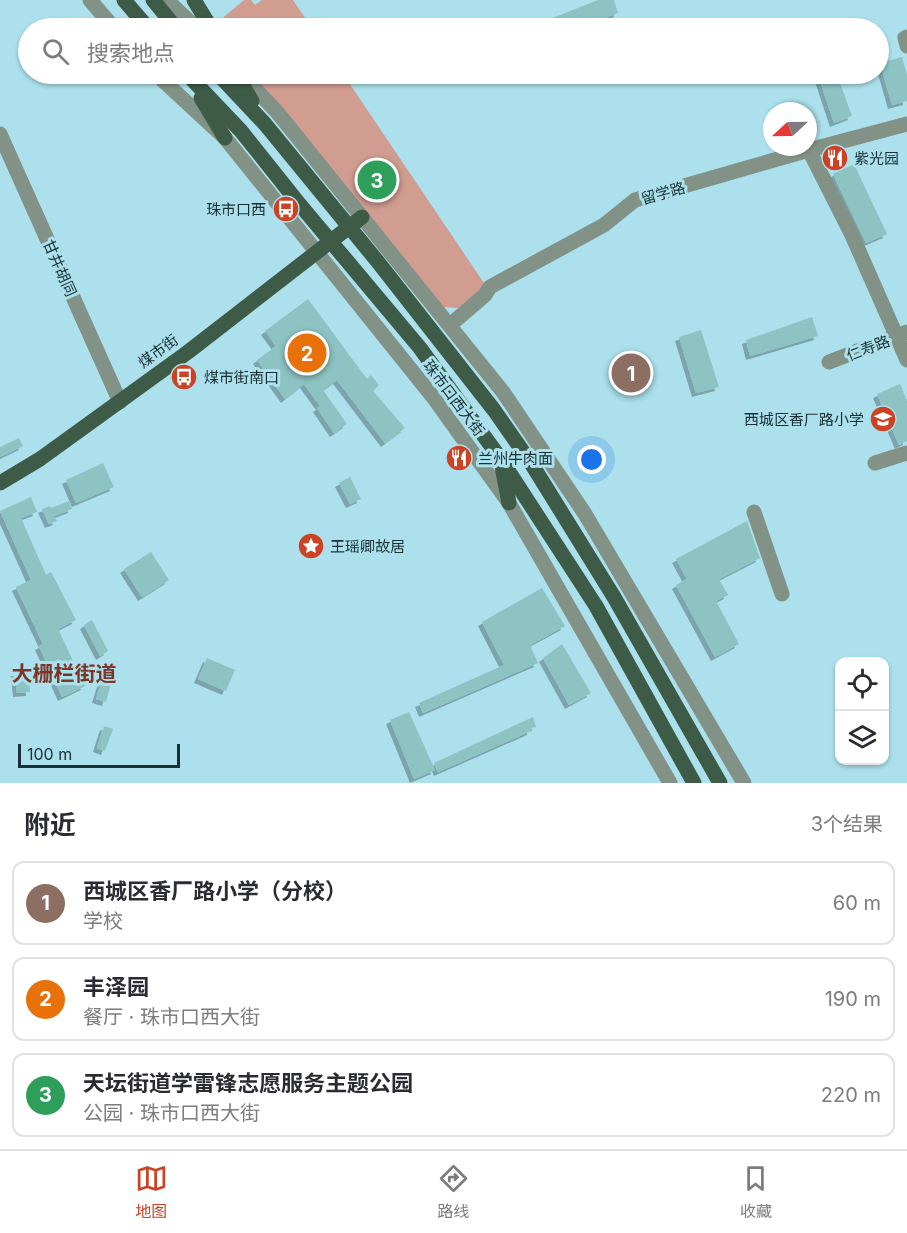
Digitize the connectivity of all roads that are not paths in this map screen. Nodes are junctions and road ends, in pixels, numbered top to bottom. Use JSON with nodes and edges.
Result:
{"nodes":[{"id":1,"x":90,"y":0,"type":"edge"},
{"id":2,"x":124,"y":0,"type":"edge"},
{"id":3,"x":153,"y":0,"type":"edge"},
{"id":4,"x":194,"y":0,"type":"edge"},
{"id":5,"x":165,"y":8,"type":"edge"},
{"id":6,"x":105,"y":18,"type":"edge"},
{"id":7,"x":139,"y":18,"type":"edge"},
{"id":8,"x":180,"y":18,"type":"edge"},
{"id":9,"x":205,"y":18,"type":"edge"},
{"id":10,"x":907,"y":37,"type":"edge"},
{"id":11,"x":907,"y":46,"type":"edge"},
{"id":12,"x":167,"y":84,"type":"edge"},
{"id":13,"x":193,"y":84,"type":"edge"},
{"id":14,"x":196,"y":84,"type":"edge"},
{"id":15,"x":227,"y":84,"type":"edge"},
{"id":16,"x":242,"y":84,"type":"edge"},
{"id":17,"x":250,"y":84,"type":"edge"},
{"id":18,"x":265,"y":124,"type":"junction"},
{"id":19,"x":907,"y":124,"type":"edge"},
{"id":20,"x":0,"y":134,"type":"edge"},
{"id":21,"x":225,"y":138,"type":"junction"},
{"id":22,"x":817,"y":148,"type":"edge"},
{"id":23,"x":788,"y":156,"type":"edge"},
{"id":24,"x":812,"y":156,"type":"edge"},
{"id":25,"x":362,"y":217,"type":"junction"},
{"id":26,"x":349,"y":228,"type":"junction"},
{"id":27,"x":332,"y":242,"type":"junction"},
{"id":28,"x":317,"y":253,"type":"junction"},
{"id":29,"x":450,"y":325,"type":"junction"},
{"id":30,"x":902,"y":334,"type":"edge"},
{"id":31,"x":907,"y":360,"type":"edge"},
{"id":32,"x":829,"y":362,"type":"dead end"},
{"id":33,"x":120,"y":402,"type":"junction"},
{"id":34,"x":907,"y":453,"type":"edge"},
{"id":35,"x":500,"y":458,"type":"junction"},
{"id":36,"x":875,"y":463,"type":"dead end"},
{"id":37,"x":0,"y":483,"type":"edge"},
{"id":38,"x":509,"y":503,"type":"junction"},
{"id":39,"x":754,"y":512,"type":"dead end"},
{"id":40,"x":782,"y":594,"type":"dead end"},
{"id":41,"x":670,"y":783,"type":"edge"},
{"id":42,"x":694,"y":783,"type":"edge"},
{"id":43,"x":720,"y":783,"type":"edge"},
{"id":44,"x":744,"y":783,"type":"edge"}],
"edges":[{"from":1,"to":6,"type":"street"},
{"from":2,"to":7,"type":"main road"},
{"from":3,"to":5,"type":"main road"},
{"from":4,"to":9,"type":"main road"},
{"from":5,"to":8,"type":"street"},
{"from":10,"to":11,"type":"street"},
{"from":12,"to":21,"type":"street","name":"珠市口西大街"},
{"from":13,"to":21,"type":"main road"},
{"from":14,"to":27,"type":"main road","name":"珠市口西大街"},
{"from":15,"to":18,"type":"main road","name":"珠市口西大街"},
{"from":16,"to":18,"type":"main road"},
{"from":17,"to":25,"type":"street"},
{"from":18,"to":26,"type":"main road","name":"珠市口西大街"},
{"from":19,"to":22,"type":"street","name":"留学路"},
{"from":20,"to":33,"type":"street","name":"甘井胡同"},
{"from":21,"to":28,"type":"street","name":"珠市口西大街"},
{"from":23,"to":29,"type":"street","name":"留学路"},
{"from":24,"to":30,"type":"street"},
{"from":25,"to":26,"type":"main road","name":"煤市街"},
{"from":25,"to":29,"type":"street"},
{"from":26,"to":27,"type":"main road","name":"煤市街"},
{"from":26,"to":43,"type":"main road","name":"珠市口西大街"},
{"from":27,"to":28,"type":"main road","name":"煤市街"},
{"from":27,"to":35,"type":"main road","name":"珠市口西大街"},
{"from":28,"to":33,"type":"main road","name":"煤市街"},
{"from":28,"to":38,"type":"street","name":"珠市口西大街"},
{"from":29,"to":44,"type":"street"},
{"from":30,"to":31,"type":"street"},
{"from":30,"to":32,"type":"street","name":"仁寿路"},
{"from":33,"to":37,"type":"main road","name":"煤市街"},
{"from":34,"to":36,"type":"street"},
{"from":35,"to":38,"type":"main road"},
{"from":35,"to":42,"type":"main road","name":"珠市口西大街"},
{"from":38,"to":41,"type":"street","name":"珠市口西大街"},
{"from":39,"to":40,"type":"street"}]}
